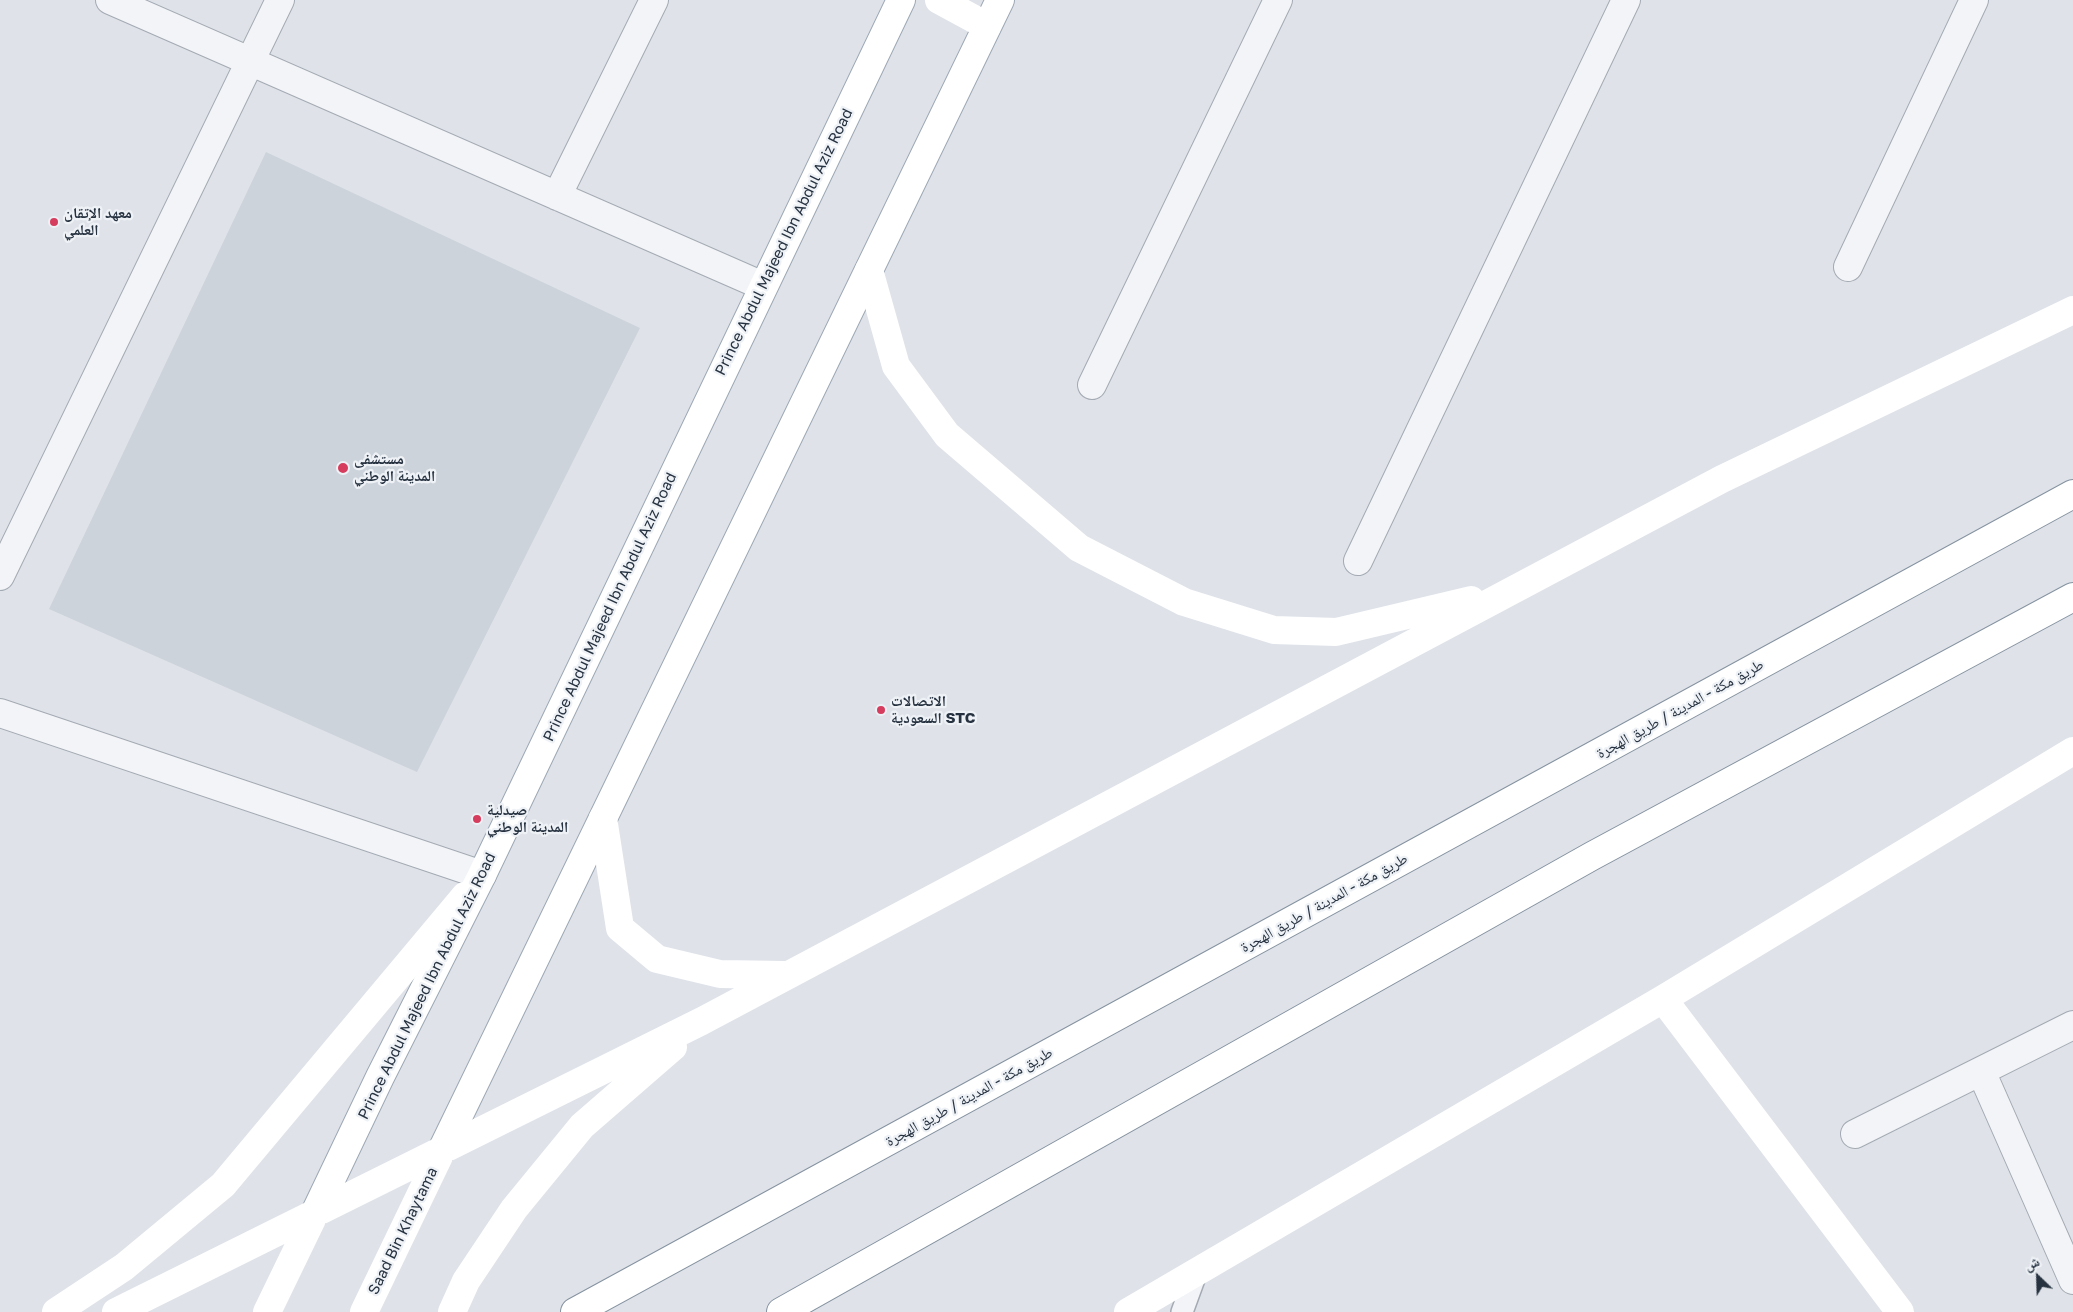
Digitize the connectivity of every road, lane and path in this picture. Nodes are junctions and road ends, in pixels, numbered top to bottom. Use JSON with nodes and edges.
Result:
{"nodes":[{"id":1,"x":110,"y":0,"type":"edge"},
{"id":2,"x":280,"y":0,"type":"edge"},
{"id":3,"x":654,"y":0,"type":"edge"},
{"id":4,"x":901,"y":0,"type":"edge"},
{"id":5,"x":939,"y":0,"type":"edge"},
{"id":6,"x":1000,"y":0,"type":"edge"},
{"id":7,"x":1278,"y":0,"type":"edge"},
{"id":8,"x":1626,"y":0,"type":"edge"},
{"id":9,"x":1974,"y":0,"type":"edge"},
{"id":10,"x":987,"y":26,"type":"junction"},
{"id":11,"x":250,"y":62,"type":"junction"},
{"id":12,"x":557,"y":196,"type":"junction"},
{"id":13,"x":1848,"y":267,"type":"dead end"},
{"id":14,"x":869,"y":270,"type":"junction"},
{"id":15,"x":763,"y":286,"type":"junction"},
{"id":16,"x":2073,"y":310,"type":"edge"},
{"id":17,"x":1092,"y":384,"type":"dead end"},
{"id":18,"x":2073,"y":494,"type":"edge"},
{"id":19,"x":1358,"y":561,"type":"dead end"},
{"id":20,"x":0,"y":576,"type":"edge"},
{"id":21,"x":1509,"y":591,"type":"junction"},
{"id":22,"x":2073,"y":597,"type":"edge"},
{"id":23,"x":0,"y":713,"type":"edge"},
{"id":24,"x":2073,"y":751,"type":"edge"},
{"id":25,"x":603,"y":818,"type":"junction"},
{"id":26,"x":482,"y":875,"type":"junction"},
{"id":27,"x":788,"y":975,"type":"junction"},
{"id":28,"x":1663,"y":999,"type":"junction"},
{"id":29,"x":702,"y":1021,"type":"junction"},
{"id":30,"x":2073,"y":1025,"type":"edge"},
{"id":31,"x":1981,"y":1071,"type":"junction"},
{"id":32,"x":1855,"y":1134,"type":"dead end"},
{"id":33,"x":442,"y":1150,"type":"junction"},
{"id":34,"x":315,"y":1213,"type":"junction"},
{"id":35,"x":1197,"y":1272,"type":"junction"},
{"id":36,"x":2073,"y":1280,"type":"edge"},
{"id":37,"x":577,"y":1311,"type":"edge"},
{"id":38,"x":56,"y":1312,"type":"edge"},
{"id":39,"x":116,"y":1312,"type":"edge"},
{"id":40,"x":267,"y":1312,"type":"edge"},
{"id":41,"x":364,"y":1312,"type":"edge"},
{"id":42,"x":452,"y":1312,"type":"edge"},
{"id":43,"x":781,"y":1312,"type":"edge"},
{"id":44,"x":1128,"y":1312,"type":"edge"},
{"id":45,"x":1182,"y":1312,"type":"edge"},
{"id":46,"x":1900,"y":1312,"type":"edge"}],
"edges":[{"from":1,"to":11,"type":"street"},
{"from":2,"to":11,"type":"street"},
{"from":3,"to":12,"type":"street"},
{"from":4,"to":15,"type":"main road","name":"Prince Abdul Majeed Ibn Abdul Aziz Road"},
{"from":5,"to":10,"type":"main road"},
{"from":6,"to":10,"type":"main road"},
{"from":7,"to":17,"type":"street"},
{"from":8,"to":19,"type":"street"},
{"from":9,"to":13,"type":"street"},
{"from":10,"to":14,"type":"main road"},
{"from":11,"to":12,"type":"street"},
{"from":11,"to":20,"type":"street"},
{"from":12,"to":15,"type":"street"},
{"from":14,"to":21,"type":"main road"},
{"from":14,"to":25,"type":"main road"},
{"from":15,"to":26,"type":"main road","name":"Prince Abdul Majeed Ibn Abdul Aziz Road"},
{"from":16,"to":21,"type":"main road"},
{"from":18,"to":37,"type":"main road","name":"طريق مكة - المدينة / طريق الهجرة"},
{"from":21,"to":27,"type":"main road"},
{"from":22,"to":43,"type":"main road"},
{"from":23,"to":26,"type":"street"},
{"from":24,"to":28,"type":"main road"},
{"from":25,"to":27,"type":"main road"},
{"from":25,"to":33,"type":"main road"},
{"from":26,"to":34,"type":"main road","name":"Prince Abdul Majeed Ibn Abdul Aziz Road"},
{"from":26,"to":38,"type":"main road"},
{"from":27,"to":29,"type":"main road"},
{"from":28,"to":35,"type":"main road"},
{"from":28,"to":46,"type":"main road"},
{"from":29,"to":33,"type":"main road"},
{"from":29,"to":42,"type":"main road"},
{"from":30,"to":31,"type":"street"},
{"from":31,"to":32,"type":"street"},
{"from":31,"to":36,"type":"street"},
{"from":33,"to":34,"type":"main road"},
{"from":33,"to":41,"type":"main road","name":"Saad Bin Khaytama"},
{"from":34,"to":39,"type":"main road"},
{"from":34,"to":40,"type":"main road"},
{"from":35,"to":44,"type":"main road"},
{"from":35,"to":45,"type":"lane"}]}
